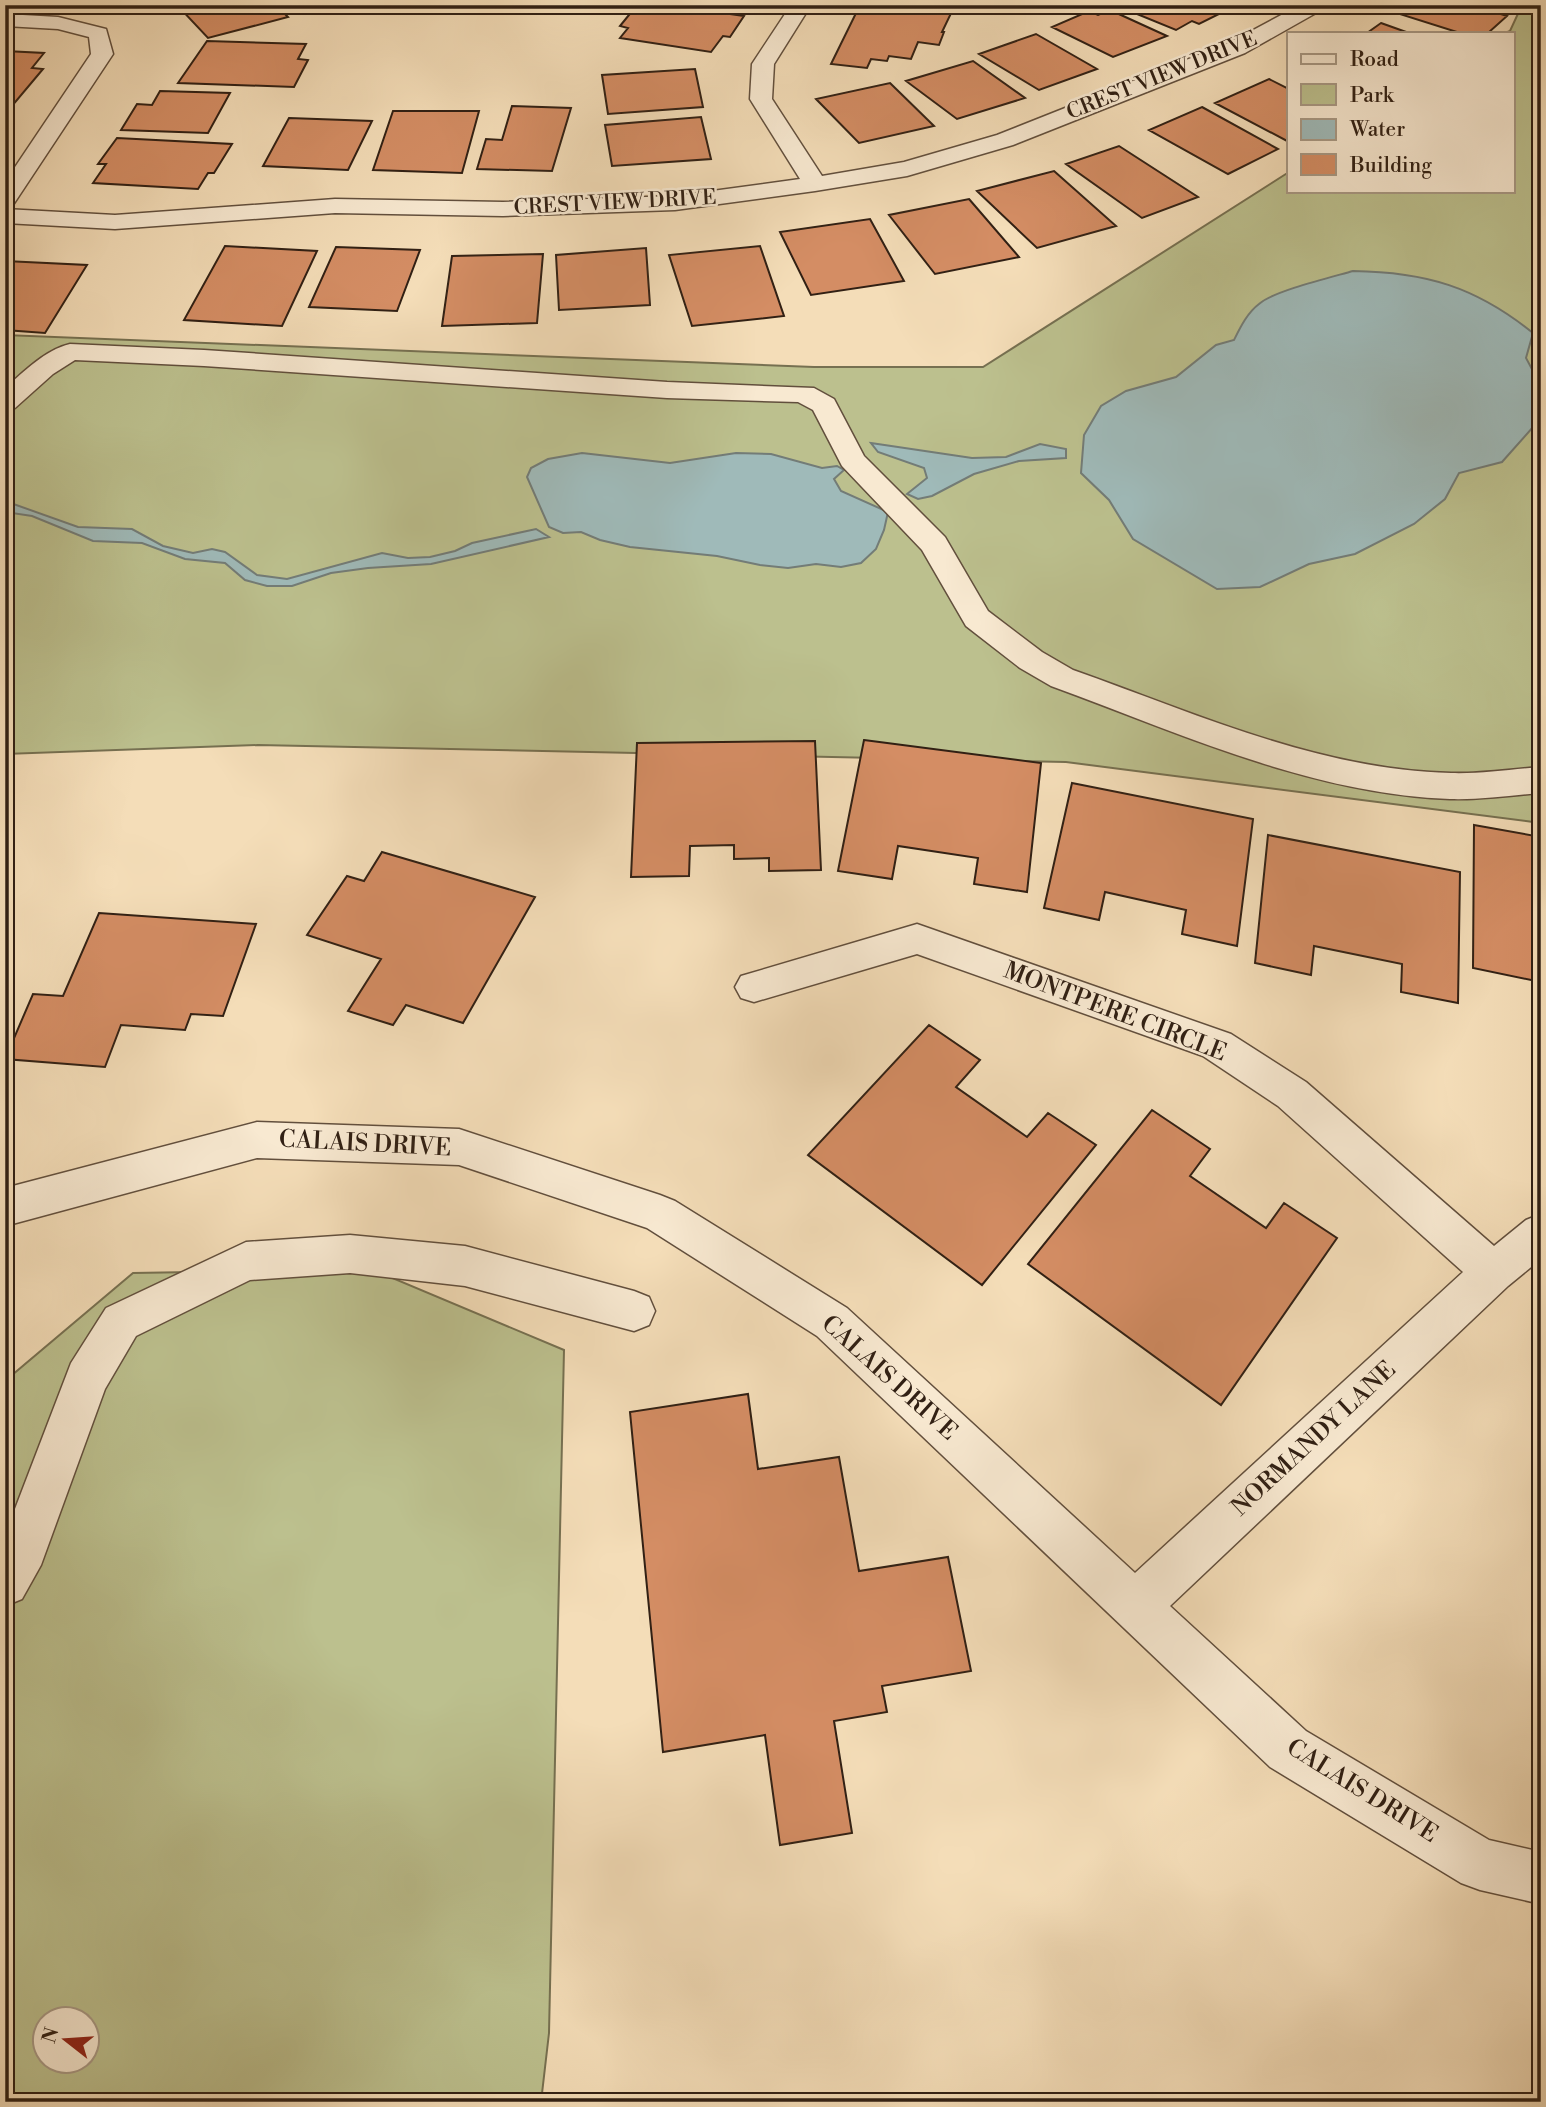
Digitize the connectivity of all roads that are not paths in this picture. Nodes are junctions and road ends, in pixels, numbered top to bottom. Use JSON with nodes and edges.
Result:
{"nodes":[{"id":1,"x":802,"y":5,"type":"edge"},
{"id":2,"x":1316,"y":5,"type":"edge"},
{"id":3,"x":5,"y":20,"type":"edge"},
{"id":4,"x":815,"y":184,"type":"junction"},
{"id":5,"x":5,"y":200,"type":"edge"},
{"id":6,"x":5,"y":216,"type":"edge"},
{"id":7,"x":5,"y":402,"type":"edge"},
{"id":8,"x":1541,"y":780,"type":"edge"},
{"id":9,"x":754,"y":987,"type":"dead end"},
{"id":10,"x":5,"y":1207,"type":"edge"},
{"id":11,"x":1541,"y":1233,"type":"edge"},
{"id":12,"x":1493,"y":1272,"type":"junction"},
{"id":13,"x":634,"y":1311,"type":"dead end"},
{"id":14,"x":5,"y":1582,"type":"edge"},
{"id":15,"x":1135,"y":1605,"type":"junction"},
{"id":16,"x":1541,"y":1878,"type":"edge"}],
"edges":[{"from":1,"to":4,"type":"street"},
{"from":2,"to":4,"type":"street","name":"CREST VIEW DRIVE"},
{"from":3,"to":5,"type":"street"},
{"from":4,"to":6,"type":"street","name":"CREST VIEW DRIVE"},
{"from":7,"to":8,"type":"street"},
{"from":9,"to":12,"type":"street","name":"MONTPERE CIRCLE"},
{"from":10,"to":15,"type":"street","name":"CALAIS DRIVE"},
{"from":11,"to":12,"type":"street","name":"NORMANDY LANE"},
{"from":12,"to":15,"type":"street","name":"NORMANDY LANE"},
{"from":13,"to":14,"type":"street"},
{"from":15,"to":16,"type":"street","name":"CALAIS DRIVE"}]}
